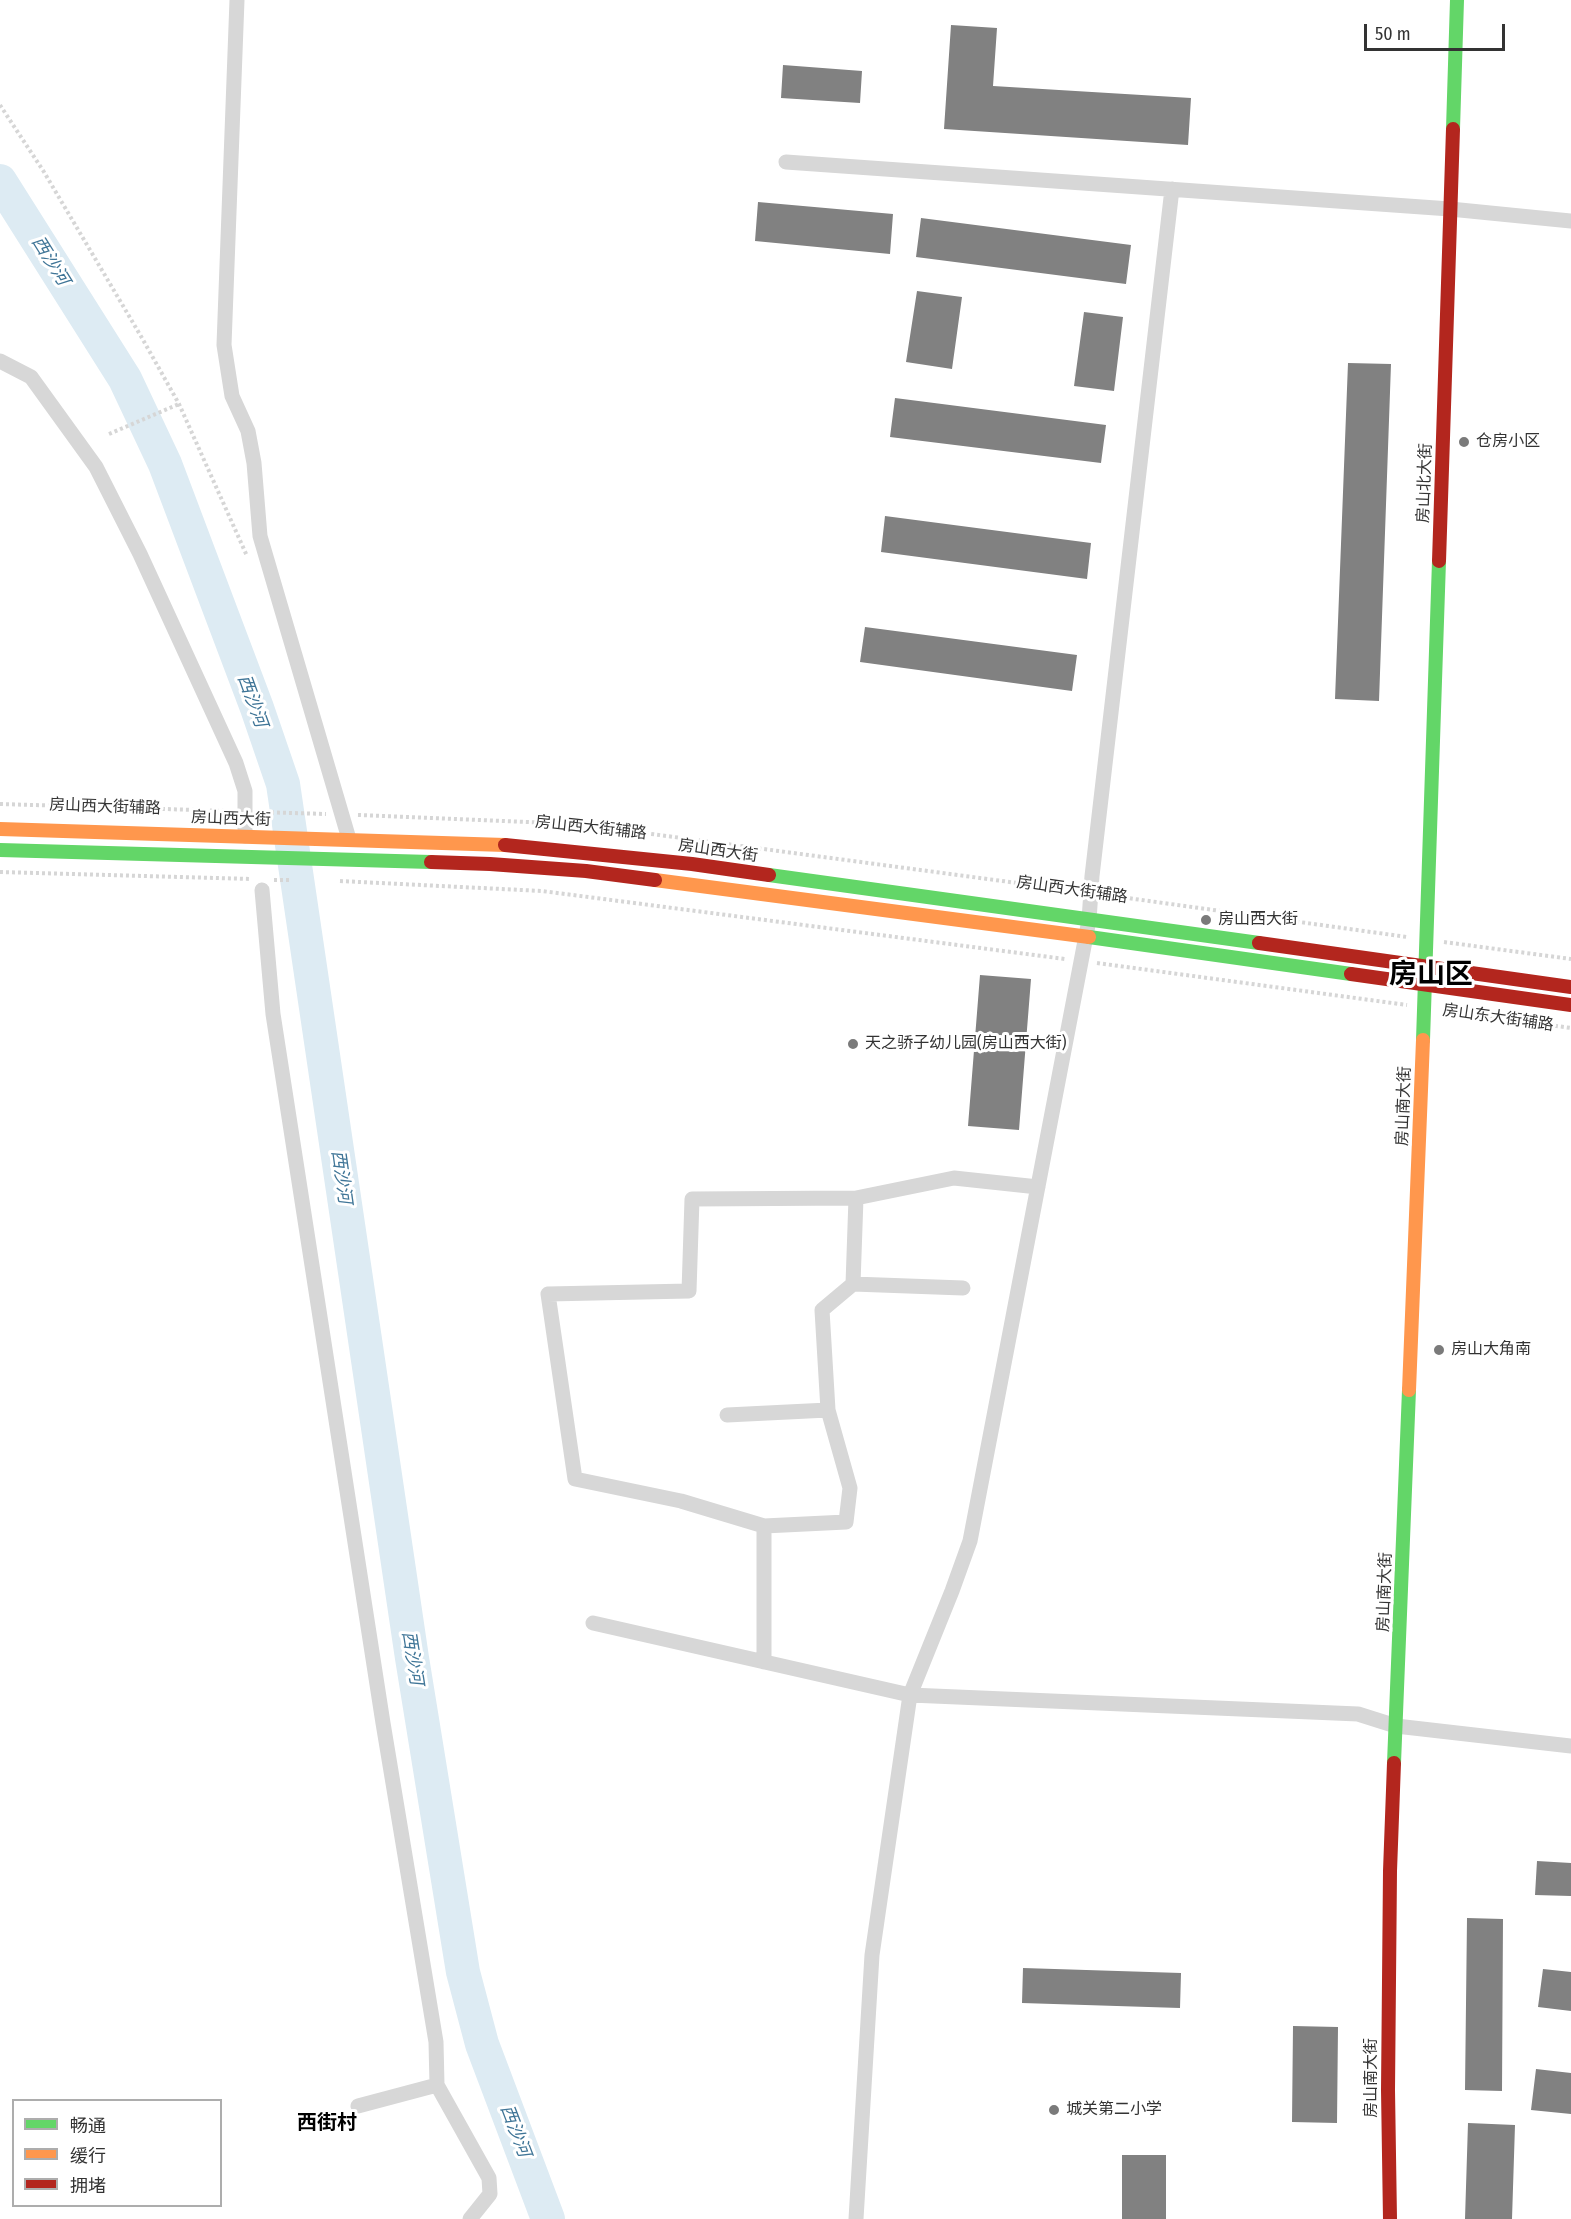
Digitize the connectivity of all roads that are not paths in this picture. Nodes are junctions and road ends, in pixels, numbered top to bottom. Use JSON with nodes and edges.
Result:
{"nodes":[{"id":1,"x":237,"y":0,"type":"edge"},
{"id":2,"x":1456,"y":0,"type":"edge"},
{"id":3,"x":786,"y":162,"type":"dead end"},
{"id":4,"x":1172,"y":189,"type":"junction"},
{"id":5,"x":1450,"y":209,"type":"junction"},
{"id":6,"x":1571,"y":222,"type":"edge"},
{"id":7,"x":0,"y":361,"type":"edge"},
{"id":8,"x":0,"y":829,"type":"edge"},
{"id":9,"x":245,"y":836,"type":"junction"},
{"id":10,"x":349,"y":839,"type":"junction"},
{"id":11,"x":0,"y":850,"type":"edge"},
{"id":12,"x":260,"y":885,"type":"road end"},
{"id":13,"x":1089,"y":920,"type":"junction"},
{"id":14,"x":1086,"y":937,"type":"junction"},
{"id":15,"x":1425,"y":966,"type":"junction"},
{"id":16,"x":1425,"y":985,"type":"junction"},
{"id":17,"x":1571,"y":987,"type":"edge"},
{"id":18,"x":1571,"y":1005,"type":"edge"},
{"id":19,"x":1038,"y":1187,"type":"junction"},
{"id":20,"x":856,"y":1198,"type":"junction"},
{"id":21,"x":853,"y":1284,"type":"junction"},
{"id":22,"x":963,"y":1288,"type":"dead end"},
{"id":23,"x":828,"y":1410,"type":"junction"},
{"id":24,"x":727,"y":1414,"type":"dead end"},
{"id":25,"x":764,"y":1526,"type":"junction"},
{"id":26,"x":594,"y":1623,"type":"dead end"},
{"id":27,"x":764,"y":1662,"type":"junction"},
{"id":28,"x":910,"y":1695,"type":"junction"},
{"id":29,"x":1396,"y":1726,"type":"junction"},
{"id":30,"x":1571,"y":1746,"type":"edge"},
{"id":31,"x":436,"y":2085,"type":"junction"},
{"id":32,"x":358,"y":2106,"type":"dead end"},
{"id":33,"x":470,"y":2219,"type":"edge"},
{"id":34,"x":856,"y":2219,"type":"edge"},
{"id":35,"x":1390,"y":2219,"type":"edge"}],
"edges":[{"from":1,"to":10,"type":"street"},
{"from":2,"to":5,"type":"main road","name":"房山北大街"},
{"from":3,"to":4,"type":"street"},
{"from":4,"to":5,"type":"street"},
{"from":4,"to":13,"type":"street"},
{"from":5,"to":6,"type":"street"},
{"from":5,"to":15,"type":"main road","name":"房山北大街"},
{"from":7,"to":9,"type":"street"},
{"from":8,"to":9,"type":"main road","name":"房山西大街"},
{"from":9,"to":10,"type":"main road","name":"房山西大街"},
{"from":10,"to":13,"type":"main road","name":"房山西大街"},
{"from":11,"to":14,"type":"main road"},
{"from":12,"to":31,"type":"street"},
{"from":13,"to":14,"type":"street"},
{"from":13,"to":15,"type":"main road","name":"房山西大街"},
{"from":14,"to":16,"type":"main road"},
{"from":14,"to":19,"type":"street"},
{"from":15,"to":16,"type":"main road","name":"房山南大街"},
{"from":15,"to":17,"type":"main road","name":"房山西大街"},
{"from":16,"to":18,"type":"main road"},
{"from":16,"to":29,"type":"main road","name":"房山南大街"},
{"from":19,"to":20,"type":"street"},
{"from":19,"to":28,"type":"street"},
{"from":20,"to":21,"type":"street"},
{"from":20,"to":25,"type":"street"},
{"from":21,"to":22,"type":"street"},
{"from":21,"to":23,"type":"street"},
{"from":23,"to":24,"type":"street"},
{"from":23,"to":25,"type":"street"},
{"from":25,"to":27,"type":"street"},
{"from":26,"to":27,"type":"street"},
{"from":27,"to":28,"type":"street"},
{"from":28,"to":29,"type":"street"},
{"from":28,"to":34,"type":"street"},
{"from":29,"to":30,"type":"street"},
{"from":29,"to":35,"type":"main road","name":"房山南大街"},
{"from":31,"to":32,"type":"street"},
{"from":31,"to":33,"type":"street"}]}
